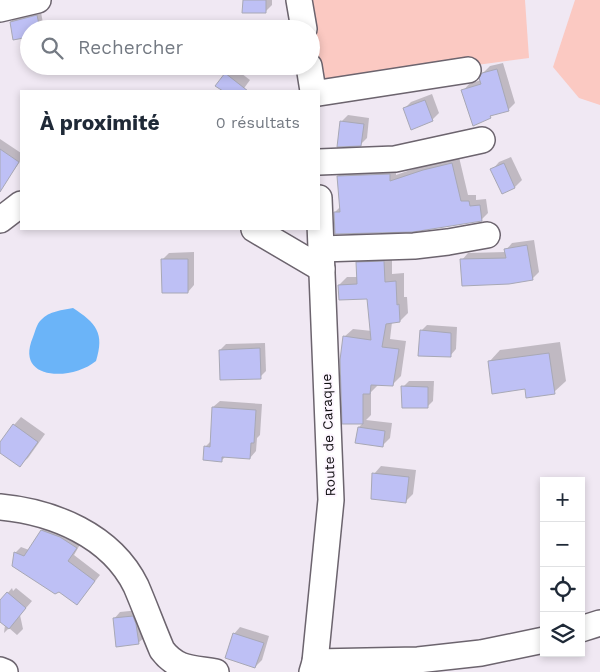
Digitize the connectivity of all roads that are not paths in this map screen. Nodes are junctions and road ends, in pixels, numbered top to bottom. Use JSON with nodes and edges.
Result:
{"nodes":[{"id":1,"x":38,"y":0,"type":"edge"},
{"id":2,"x":299,"y":0,"type":"edge"},
{"id":3,"x":0,"y":9,"type":"edge"},
{"id":4,"x":302,"y":20,"type":"edge"},
{"id":5,"x":468,"y":70,"type":"dead end"},
{"id":6,"x":310,"y":75,"type":"edge"},
{"id":7,"x":313,"y":90,"type":"edge"},
{"id":8,"x":320,"y":93,"type":"edge"},
{"id":9,"x":482,"y":140,"type":"dead end"},
{"id":10,"x":320,"y":162,"type":"edge"},
{"id":11,"x":20,"y":205,"type":"edge"},
{"id":12,"x":320,"y":218,"type":"edge"},
{"id":13,"x":0,"y":220,"type":"edge"},
{"id":14,"x":256,"y":230,"type":"edge"},
{"id":15,"x":487,"y":235,"type":"dead end"},
{"id":16,"x":322,"y":259,"type":"junction"},
{"id":17,"x":0,"y":507,"type":"edge"},
{"id":18,"x":600,"y":623,"type":"edge"},
{"id":19,"x":585,"y":628,"type":"edge"},
{"id":20,"x":540,"y":641,"type":"edge"},
{"id":21,"x":314,"y":667,"type":"edge"},
{"id":22,"x":0,"y":670,"type":"edge"},
{"id":23,"x":5,"y":672,"type":"edge"},
{"id":24,"x":216,"y":672,"type":"edge"}],
"edges":[{"from":1,"to":3,"type":"street"},
{"from":2,"to":4,"type":"street"},
{"from":5,"to":8,"type":"street"},
{"from":6,"to":7,"type":"street"},
{"from":9,"to":10,"type":"street"},
{"from":11,"to":13,"type":"street"},
{"from":12,"to":16,"type":"street","name":"Route de Caraque"},
{"from":14,"to":16,"type":"street"},
{"from":15,"to":16,"type":"street"},
{"from":16,"to":21,"type":"street","name":"Route de Caraque"},
{"from":17,"to":24,"type":"street"},
{"from":18,"to":19,"type":"street"},
{"from":20,"to":21,"type":"street"},
{"from":22,"to":23,"type":"street"}]}
